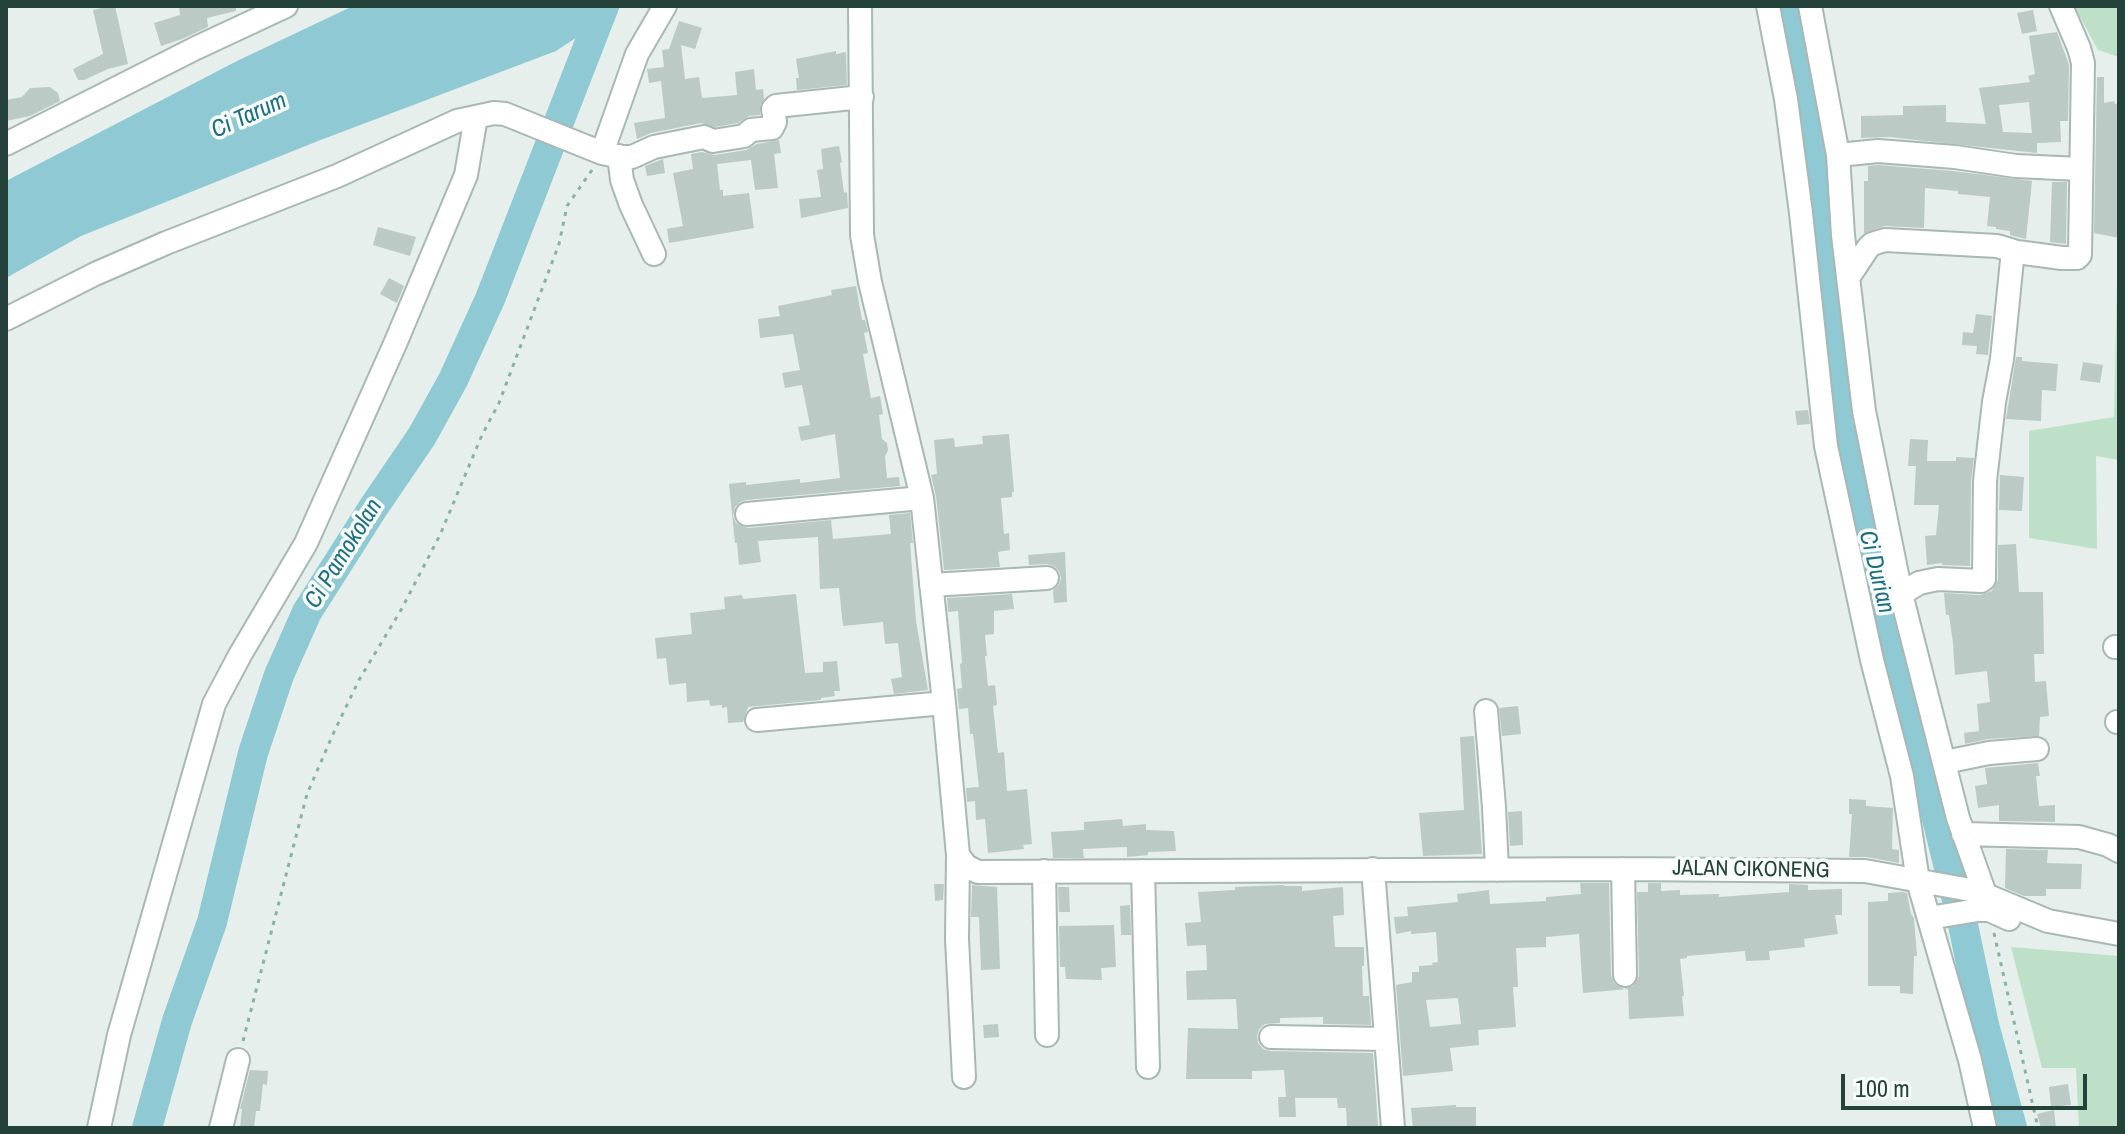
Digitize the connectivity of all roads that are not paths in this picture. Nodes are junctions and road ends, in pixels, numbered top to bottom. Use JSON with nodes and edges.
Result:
{"nodes":[{"id":1,"x":286,"y":6,"type":"edge"},
{"id":2,"x":665,"y":6,"type":"edge"},
{"id":3,"x":860,"y":6,"type":"edge"},
{"id":4,"x":1768,"y":6,"type":"edge"},
{"id":5,"x":1810,"y":6,"type":"edge"},
{"id":6,"x":2061,"y":6,"type":"edge"},
{"id":7,"x":862,"y":97,"type":"junction"},
{"id":8,"x":476,"y":117,"type":"junction"},
{"id":9,"x":6,"y":144,"type":"edge"},
{"id":10,"x":610,"y":155,"type":"junction"},
{"id":11,"x":1838,"y":155,"type":"junction"},
{"id":12,"x":2080,"y":169,"type":"junction"},
{"id":13,"x":2017,"y":252,"type":"junction"},
{"id":14,"x":654,"y":254,"type":"dead end"},
{"id":15,"x":1848,"y":278,"type":"junction"},
{"id":16,"x":6,"y":319,"type":"edge"},
{"id":17,"x":922,"y":498,"type":"junction"},
{"id":18,"x":747,"y":514,"type":"dead end"},
{"id":19,"x":1047,"y":578,"type":"dead end"},
{"id":20,"x":931,"y":585,"type":"junction"},
{"id":21,"x":1901,"y":594,"type":"junction"},
{"id":22,"x":944,"y":703,"type":"junction"},
{"id":23,"x":1486,"y":711,"type":"dead end"},
{"id":24,"x":757,"y":720,"type":"dead end"},
{"id":25,"x":2037,"y":749,"type":"dead end"},
{"id":26,"x":1945,"y":762,"type":"junction"},
{"id":27,"x":1963,"y":834,"type":"junction"},
{"id":28,"x":2119,"y":851,"type":"edge"},
{"id":29,"x":958,"y":855,"type":"junction"},
{"id":30,"x":1373,"y":869,"type":"junction"},
{"id":31,"x":1623,"y":869,"type":"junction"},
{"id":32,"x":1497,"y":870,"type":"junction"},
{"id":33,"x":1044,"y":871,"type":"junction"},
{"id":34,"x":1143,"y":871,"type":"junction"},
{"id":35,"x":1922,"y":882,"type":"junction"},
{"id":36,"x":1982,"y":901,"type":"junction"},
{"id":37,"x":1935,"y":917,"type":"junction"},
{"id":38,"x":2119,"y":934,"type":"edge"},
{"id":39,"x":1625,"y":975,"type":"dead end"},
{"id":40,"x":1047,"y":1035,"type":"dead end"},
{"id":41,"x":1271,"y":1037,"type":"dead end"},
{"id":42,"x":1386,"y":1039,"type":"junction"},
{"id":43,"x":238,"y":1060,"type":"road end"},
{"id":44,"x":1148,"y":1067,"type":"dead end"},
{"id":45,"x":964,"y":1077,"type":"dead end"},
{"id":46,"x":99,"y":1128,"type":"edge"},
{"id":47,"x":221,"y":1128,"type":"edge"},
{"id":48,"x":1393,"y":1128,"type":"edge"},
{"id":49,"x":1985,"y":1128,"type":"edge"}],
"edges":[{"from":1,"to":9,"type":"street"},
{"from":2,"to":10,"type":"street"},
{"from":3,"to":7,"type":"street"},
{"from":4,"to":35,"type":"street"},
{"from":5,"to":11,"type":"street"},
{"from":6,"to":12,"type":"street"},
{"from":7,"to":10,"type":"street"},
{"from":7,"to":17,"type":"street"},
{"from":8,"to":10,"type":"street"},
{"from":8,"to":16,"type":"street"},
{"from":8,"to":46,"type":"street"},
{"from":10,"to":14,"type":"street"},
{"from":11,"to":12,"type":"street"},
{"from":11,"to":15,"type":"street"},
{"from":12,"to":13,"type":"street"},
{"from":13,"to":15,"type":"street"},
{"from":13,"to":21,"type":"street"},
{"from":15,"to":21,"type":"street"},
{"from":17,"to":18,"type":"street"},
{"from":17,"to":20,"type":"street"},
{"from":19,"to":20,"type":"street"},
{"from":20,"to":22,"type":"street"},
{"from":21,"to":26,"type":"street"},
{"from":22,"to":24,"type":"street"},
{"from":22,"to":29,"type":"street"},
{"from":23,"to":32,"type":"street"},
{"from":25,"to":26,"type":"street"},
{"from":26,"to":27,"type":"street"},
{"from":27,"to":28,"type":"street"},
{"from":27,"to":36,"type":"street"},
{"from":29,"to":33,"type":"street","name":"JALAN CIKONENG"},
{"from":29,"to":45,"type":"street"},
{"from":30,"to":32,"type":"street","name":"JALAN CIKONENG"},
{"from":30,"to":34,"type":"street","name":"JALAN CIKONENG"},
{"from":30,"to":42,"type":"street"},
{"from":31,"to":32,"type":"street","name":"JALAN CIKONENG"},
{"from":31,"to":35,"type":"street","name":"JALAN CIKONENG"},
{"from":31,"to":39,"type":"street"},
{"from":33,"to":34,"type":"street","name":"JALAN CIKONENG"},
{"from":33,"to":40,"type":"street"},
{"from":34,"to":44,"type":"street"},
{"from":35,"to":36,"type":"street","name":"JALAN CIKONENG"},
{"from":35,"to":37,"type":"street"},
{"from":36,"to":37,"type":"street"},
{"from":36,"to":38,"type":"street","name":"JALAN CIKONENG"},
{"from":37,"to":49,"type":"street"},
{"from":41,"to":42,"type":"street"},
{"from":42,"to":48,"type":"street"},
{"from":43,"to":47,"type":"street"}]}
